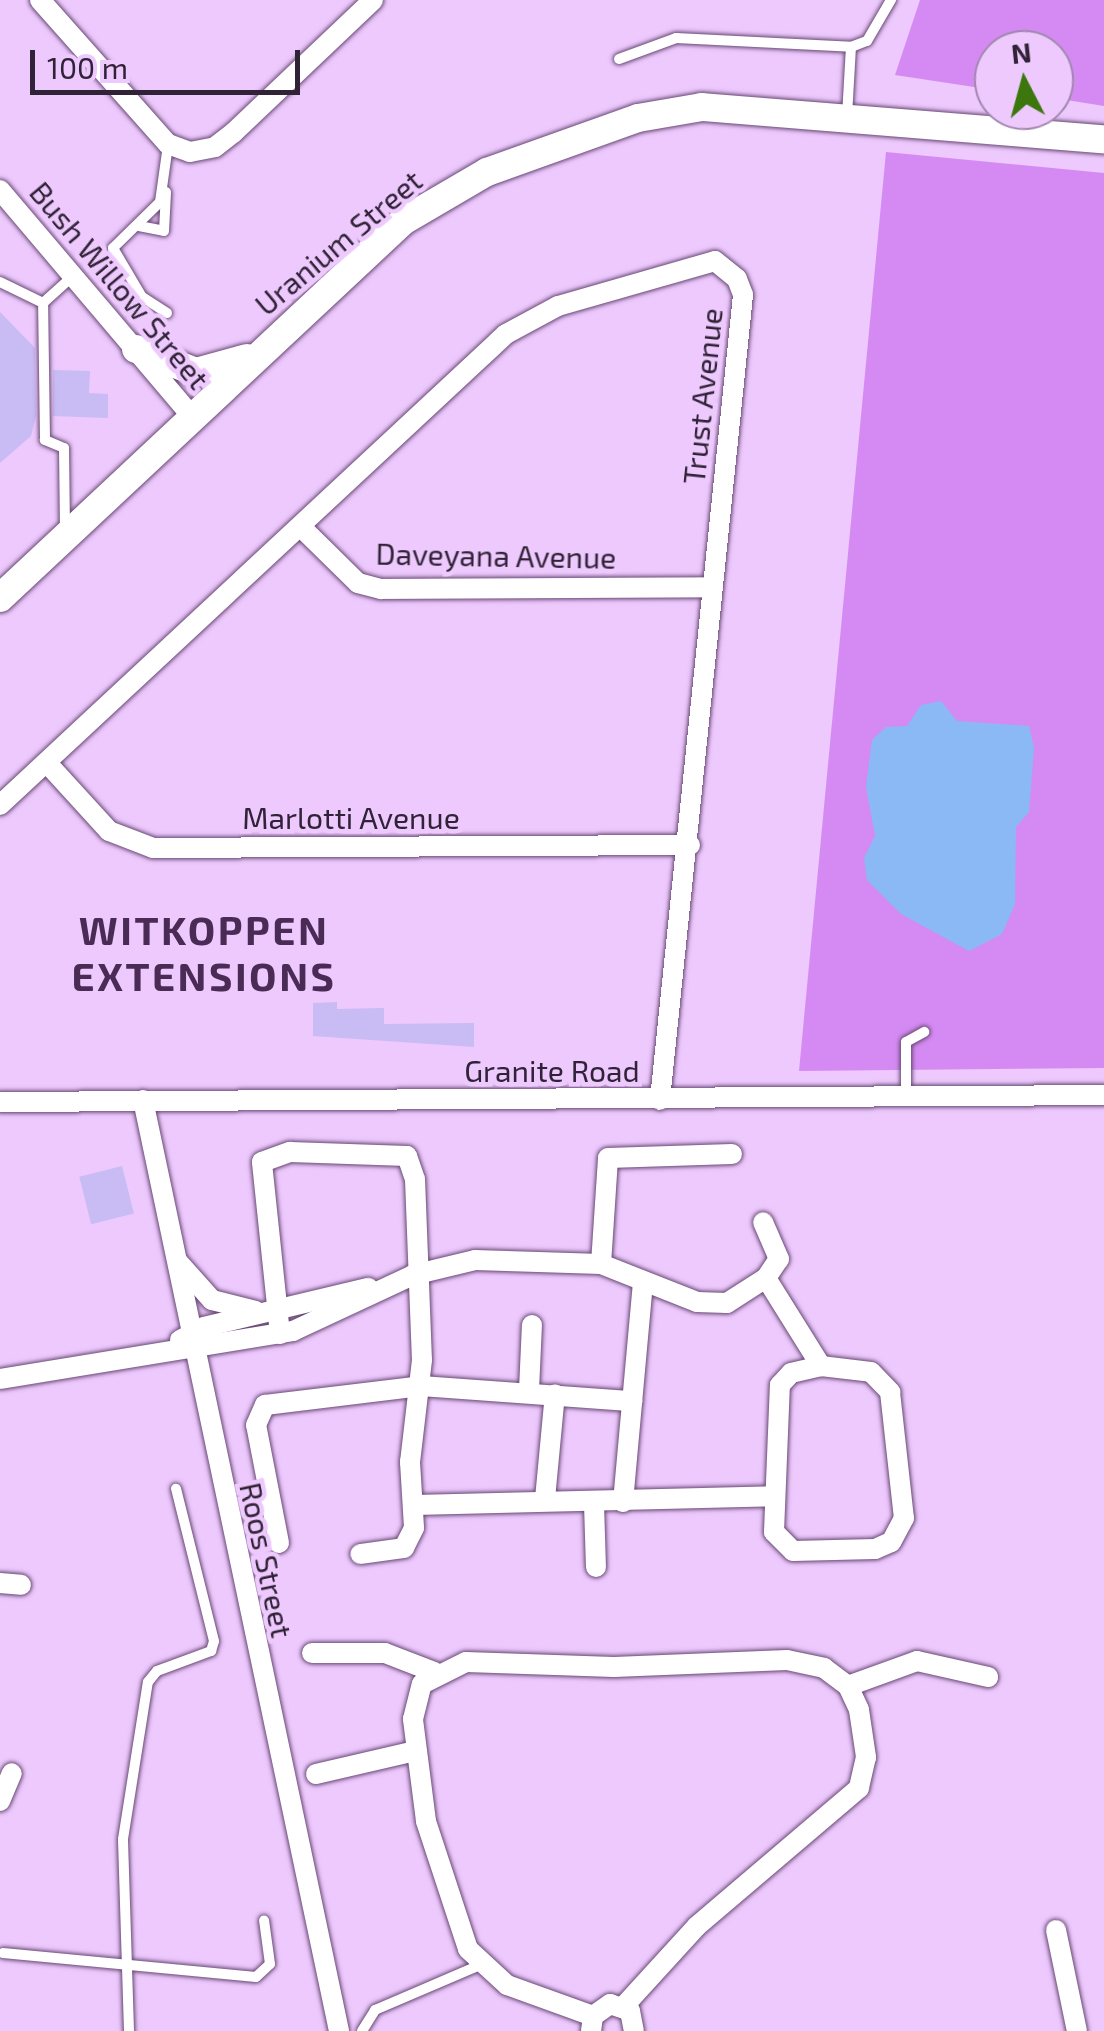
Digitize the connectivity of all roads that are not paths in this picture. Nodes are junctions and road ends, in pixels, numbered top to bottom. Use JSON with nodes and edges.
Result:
{"nodes":[{"id":1,"x":40,"y":0,"type":"edge"},
{"id":2,"x":373,"y":0,"type":"edge"},
{"id":3,"x":891,"y":0,"type":"edge"},
{"id":4,"x":850,"y":47,"type":"junction"},
{"id":5,"x":620,"y":59,"type":"dead end"},
{"id":6,"x":847,"y":117,"type":"junction"},
{"id":7,"x":1104,"y":139,"type":"edge"},
{"id":8,"x":168,"y":144,"type":"junction"},
{"id":9,"x":0,"y":190,"type":"edge"},
{"id":10,"x":165,"y":191,"type":"junction"},
{"id":11,"x":139,"y":226,"type":"junction"},
{"id":12,"x":75,"y":275,"type":"junction"},
{"id":13,"x":0,"y":282,"type":"edge"},
{"id":14,"x":43,"y":303,"type":"junction"},
{"id":15,"x":167,"y":313,"type":"dead end"},
{"id":16,"x":136,"y":349,"type":"junction"},
{"id":17,"x":262,"y":350,"type":"junction"},
{"id":18,"x":194,"y":419,"type":"junction"},
{"id":19,"x":301,"y":528,"type":"junction"},
{"id":20,"x":64,"y":540,"type":"junction"},
{"id":21,"x":712,"y":588,"type":"junction"},
{"id":22,"x":0,"y":598,"type":"edge"},
{"id":23,"x":47,"y":763,"type":"junction"},
{"id":24,"x":0,"y":804,"type":"edge"},
{"id":25,"x":690,"y":844,"type":"junction"},
{"id":26,"x":924,"y":1032,"type":"dead end"},
{"id":27,"x":1104,"y":1095,"type":"edge"},
{"id":28,"x":906,"y":1097,"type":"junction"},
{"id":29,"x":144,"y":1100,"type":"junction"},
{"id":30,"x":660,"y":1100,"type":"junction"},
{"id":31,"x":0,"y":1102,"type":"edge"},
{"id":32,"x":732,"y":1154,"type":"dead end"},
{"id":33,"x":762,"y":1222,"type":"dead end"},
{"id":34,"x":174,"y":1256,"type":"junction"},
{"id":35,"x":601,"y":1264,"type":"junction"},
{"id":36,"x":766,"y":1278,"type":"junction"},
{"id":37,"x":404,"y":1280,"type":"junction"},
{"id":38,"x":643,"y":1283,"type":"junction"},
{"id":39,"x":270,"y":1310,"type":"junction"},
{"id":40,"x":532,"y":1324,"type":"dead end"},
{"id":41,"x":280,"y":1334,"type":"junction"},
{"id":42,"x":190,"y":1343,"type":"junction"},
{"id":43,"x":821,"y":1366,"type":"junction"},
{"id":44,"x":0,"y":1379,"type":"edge"},
{"id":45,"x":421,"y":1386,"type":"junction"},
{"id":46,"x":529,"y":1390,"type":"junction"},
{"id":47,"x":556,"y":1394,"type":"junction"},
{"id":48,"x":632,"y":1401,"type":"junction"},
{"id":49,"x":176,"y":1488,"type":"dead end"},
{"id":50,"x":775,"y":1496,"type":"junction"},
{"id":51,"x":545,"y":1499,"type":"junction"},
{"id":52,"x":623,"y":1502,"type":"junction"},
{"id":53,"x":594,"y":1504,"type":"junction"},
{"id":54,"x":414,"y":1505,"type":"junction"},
{"id":55,"x":280,"y":1543,"type":"dead end"},
{"id":56,"x":360,"y":1554,"type":"dead end"},
{"id":57,"x":596,"y":1567,"type":"dead end"},
{"id":58,"x":312,"y":1653,"type":"dead end"},
{"id":59,"x":434,"y":1672,"type":"junction"},
{"id":60,"x":988,"y":1677,"type":"dead end"},
{"id":61,"x":848,"y":1686,"type":"junction"},
{"id":62,"x":416,"y":1751,"type":"junction"},
{"id":63,"x":12,"y":1773,"type":"dead end"},
{"id":64,"x":316,"y":1774,"type":"dead end"},
{"id":65,"x":0,"y":1801,"type":"edge"},
{"id":66,"x":264,"y":1920,"type":"dead end"},
{"id":67,"x":1056,"y":1930,"type":"dead end"},
{"id":68,"x":3,"y":1953,"type":"dead end"},
{"id":69,"x":480,"y":1965,"type":"junction"},
{"id":70,"x":131,"y":1968,"type":"junction"},
{"id":71,"x":624,"y":2006,"type":"junction"},
{"id":72,"x":592,"y":2023,"type":"edge"},
{"id":73,"x":129,"y":2031,"type":"edge"},
{"id":74,"x":339,"y":2031,"type":"edge"},
{"id":75,"x":362,"y":2031,"type":"edge"},
{"id":76,"x":634,"y":2031,"type":"edge"},
{"id":77,"x":1077,"y":2031,"type":"edge"}],
"edges":[{"from":1,"to":8,"type":"street"},
{"from":2,"to":8,"type":"street"},
{"from":3,"to":4,"type":"lane"},
{"from":4,"to":5,"type":"lane"},
{"from":4,"to":6,"type":"lane"},
{"from":6,"to":7,"type":"street","name":"Uranium Street"},
{"from":6,"to":17,"type":"street","name":"Uranium Street"},
{"from":8,"to":10,"type":"lane"},
{"from":9,"to":12,"type":"street","name":"Bush Willow Street"},
{"from":10,"to":11,"type":"lane"},
{"from":10,"to":11,"type":"lane"},
{"from":11,"to":15,"type":"lane"},
{"from":12,"to":14,"type":"lane"},
{"from":12,"to":16,"type":"street","name":"Bush Willow Street"},
{"from":13,"to":14,"type":"lane"},
{"from":14,"to":20,"type":"lane"},
{"from":16,"to":17,"type":"street"},
{"from":16,"to":18,"type":"street","name":"Bush Willow Street"},
{"from":17,"to":18,"type":"street","name":"Uranium Street"},
{"from":18,"to":20,"type":"street","name":"Uranium Street"},
{"from":19,"to":21,"type":"street","name":"Daveyana Avenue"},
{"from":19,"to":21,"type":"street","name":"Trust Avenue"},
{"from":19,"to":23,"type":"street","name":"Trust Avenue"},
{"from":20,"to":22,"type":"street","name":"Uranium Street"},
{"from":21,"to":25,"type":"street","name":"Trust Avenue"},
{"from":23,"to":24,"type":"street","name":"Trust Avenue"},
{"from":23,"to":25,"type":"street","name":"Marlotti Avenue"},
{"from":25,"to":30,"type":"street","name":"Trust Avenue"},
{"from":26,"to":28,"type":"lane"},
{"from":27,"to":28,"type":"street","name":"Granite Road"},
{"from":28,"to":30,"type":"street","name":"Granite Road"},
{"from":29,"to":30,"type":"street","name":"Granite Road"},
{"from":29,"to":31,"type":"street","name":"Granite Road"},
{"from":29,"to":34,"type":"street","name":"Roos Street"},
{"from":32,"to":35,"type":"street"},
{"from":33,"to":36,"type":"street"},
{"from":34,"to":39,"type":"street"},
{"from":34,"to":42,"type":"street","name":"Roos Street"},
{"from":35,"to":37,"type":"street"},
{"from":35,"to":38,"type":"street"},
{"from":36,"to":38,"type":"street"},
{"from":36,"to":43,"type":"street"},
{"from":37,"to":39,"type":"street"},
{"from":37,"to":39,"type":"street"},
{"from":37,"to":41,"type":"street"},
{"from":37,"to":45,"type":"street"},
{"from":38,"to":48,"type":"street"},
{"from":39,"to":41,"type":"street"},
{"from":39,"to":42,"type":"street"},
{"from":40,"to":46,"type":"street"},
{"from":41,"to":42,"type":"street"},
{"from":42,"to":44,"type":"street"},
{"from":42,"to":74,"type":"street","name":"Roos Street"},
{"from":43,"to":50,"type":"street"},
{"from":43,"to":50,"type":"street"},
{"from":45,"to":46,"type":"street"},
{"from":45,"to":54,"type":"street"},
{"from":45,"to":55,"type":"street"},
{"from":46,"to":47,"type":"street"},
{"from":47,"to":48,"type":"street"},
{"from":47,"to":51,"type":"street"},
{"from":48,"to":52,"type":"street"},
{"from":49,"to":70,"type":"lane"},
{"from":50,"to":52,"type":"street"},
{"from":51,"to":53,"type":"street"},
{"from":51,"to":54,"type":"street"},
{"from":52,"to":53,"type":"street"},
{"from":53,"to":57,"type":"street"},
{"from":54,"to":56,"type":"street"},
{"from":58,"to":59,"type":"street"},
{"from":59,"to":61,"type":"street"},
{"from":59,"to":62,"type":"street"},
{"from":60,"to":61,"type":"street"},
{"from":61,"to":71,"type":"street"},
{"from":62,"to":64,"type":"street"},
{"from":62,"to":69,"type":"street"},
{"from":63,"to":65,"type":"street"},
{"from":66,"to":70,"type":"lane"},
{"from":67,"to":77,"type":"street"},
{"from":68,"to":70,"type":"lane"},
{"from":69,"to":72,"type":"street"},
{"from":69,"to":75,"type":"lane"},
{"from":70,"to":73,"type":"lane"},
{"from":71,"to":72,"type":"street"},
{"from":71,"to":76,"type":"street"}]}
